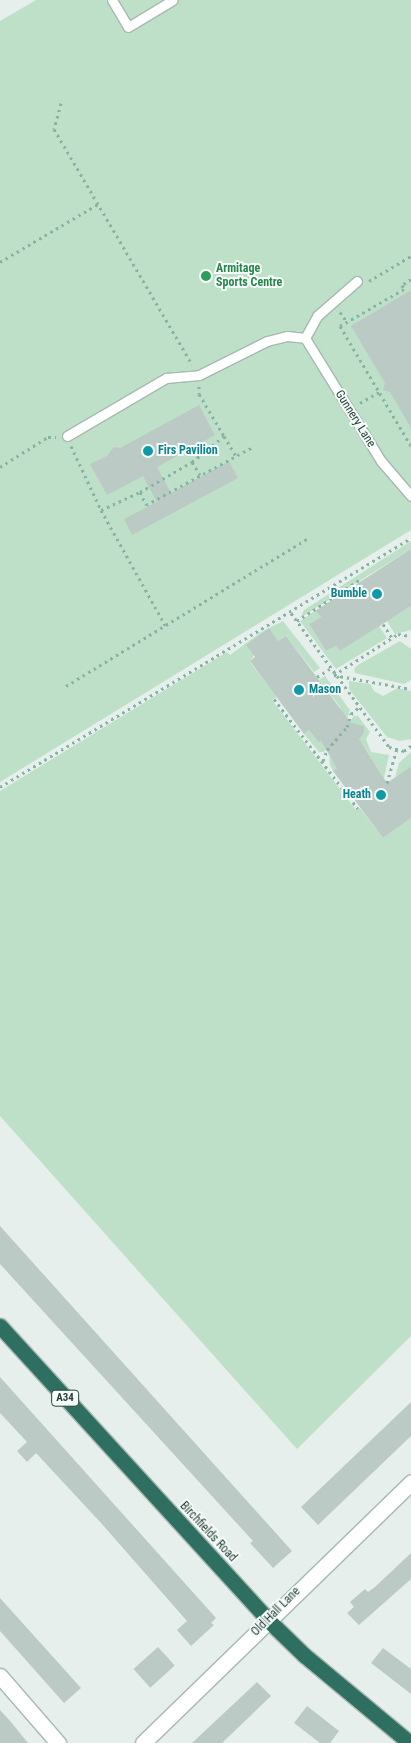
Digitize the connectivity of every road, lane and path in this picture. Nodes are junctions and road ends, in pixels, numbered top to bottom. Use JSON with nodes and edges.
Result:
{"nodes":[{"id":1,"x":112,"y":0,"type":"edge"},
{"id":2,"x":173,"y":0,"type":"edge"},
{"id":3,"x":61,"y":103,"type":"dead end"},
{"id":4,"x":98,"y":204,"type":"junction"},
{"id":5,"x":411,"y":256,"type":"edge"},
{"id":6,"x":0,"y":262,"type":"edge"},
{"id":7,"x":411,"y":279,"type":"edge"},
{"id":8,"x":358,"y":281,"type":"joint"},
{"id":9,"x":304,"y":338,"type":"junction"},
{"id":10,"x":199,"y":375,"type":"junction"},
{"id":11,"x":379,"y":392,"type":"junction"},
{"id":12,"x":349,"y":409,"type":"junction"},
{"id":13,"x":67,"y":436,"type":"junction"},
{"id":14,"x":224,"y":436,"type":"junction"},
{"id":15,"x":411,"y":446,"type":"edge"},
{"id":16,"x":252,"y":447,"type":"dead end"},
{"id":17,"x":236,"y":456,"type":"junction"},
{"id":18,"x":192,"y":462,"type":"junction"},
{"id":19,"x":0,"y":467,"type":"edge"},
{"id":20,"x":200,"y":475,"type":"junction"},
{"id":21,"x":140,"y":492,"type":"junction"},
{"id":22,"x":411,"y":496,"type":"edge"},
{"id":23,"x":101,"y":510,"type":"junction"},
{"id":24,"x":308,"y":538,"type":"dead end"},
{"id":25,"x":411,"y":538,"type":"edge"},
{"id":26,"x":359,"y":580,"type":"dead end"},
{"id":27,"x":291,"y":613,"type":"junction"},
{"id":28,"x":297,"y":621,"type":"junction"},
{"id":29,"x":383,"y":624,"type":"dead end"},
{"id":30,"x":165,"y":625,"type":"junction"},
{"id":31,"x":411,"y":636,"type":"edge"},
{"id":32,"x":392,"y":638,"type":"junction"},
{"id":33,"x":330,"y":669,"type":"junction"},
{"id":34,"x":334,"y":674,"type":"junction"},
{"id":35,"x":317,"y":677,"type":"dead end"},
{"id":36,"x":66,"y":686,"type":"dead end"},
{"id":37,"x":411,"y":689,"type":"edge"},
{"id":38,"x":274,"y":699,"type":"dead end"},
{"id":39,"x":359,"y":707,"type":"junction"},
{"id":40,"x":411,"y":746,"type":"edge"},
{"id":41,"x":397,"y":749,"type":"junction"},
{"id":42,"x":323,"y":761,"type":"junction"},
{"id":43,"x":387,"y":783,"type":"dead end"},
{"id":44,"x":0,"y":786,"type":"edge"},
{"id":45,"x":358,"y":809,"type":"dead end"},
{"id":46,"x":0,"y":1326,"type":"edge"},
{"id":47,"x":411,"y":1482,"type":"edge"},
{"id":48,"x":268,"y":1620,"type":"junction"},
{"id":49,"x":0,"y":1676,"type":"edge"},
{"id":50,"x":58,"y":1743,"type":"edge"},
{"id":51,"x":143,"y":1743,"type":"edge"},
{"id":52,"x":410,"y":1743,"type":"edge"}],
"edges":[{"from":1,"to":2,"type":"lane"},
{"from":3,"to":4,"type":"path"},
{"from":4,"to":6,"type":"path"},
{"from":4,"to":10,"type":"path"},
{"from":5,"to":8,"type":"path"},
{"from":7,"to":11,"type":"path"},
{"from":8,"to":9,"type":"lane"},
{"from":9,"to":10,"type":"lane"},
{"from":9,"to":12,"type":"lane","name":"Gunnery Lane"},
{"from":10,"to":13,"type":"lane"},
{"from":10,"to":14,"type":"path"},
{"from":11,"to":12,"type":"path"},
{"from":11,"to":15,"type":"path"},
{"from":12,"to":22,"type":"lane","name":"Gunnery Lane"},
{"from":13,"to":19,"type":"path"},
{"from":13,"to":23,"type":"path"},
{"from":14,"to":17,"type":"path"},
{"from":14,"to":18,"type":"path"},
{"from":16,"to":17,"type":"path"},
{"from":17,"to":20,"type":"path"},
{"from":18,"to":20,"type":"path"},
{"from":18,"to":21,"type":"path"},
{"from":20,"to":21,"type":"path"},
{"from":21,"to":23,"type":"path"},
{"from":23,"to":30,"type":"path"},
{"from":24,"to":30,"type":"path"},
{"from":25,"to":27,"type":"path"},
{"from":26,"to":28,"type":"path"},
{"from":27,"to":28,"type":"path"},
{"from":27,"to":44,"type":"path"},
{"from":28,"to":33,"type":"path"},
{"from":29,"to":32,"type":"path"},
{"from":30,"to":36,"type":"path"},
{"from":31,"to":32,"type":"path"},
{"from":32,"to":34,"type":"path"},
{"from":33,"to":34,"type":"path"},
{"from":33,"to":35,"type":"path"},
{"from":34,"to":37,"type":"path"},
{"from":34,"to":39,"type":"path"},
{"from":38,"to":42,"type":"path"},
{"from":39,"to":41,"type":"path"},
{"from":39,"to":42,"type":"path"},
{"from":40,"to":41,"type":"path"},
{"from":41,"to":43,"type":"path"},
{"from":42,"to":45,"type":"path"},
{"from":46,"to":48,"type":"highway","name":"Birchfields Road","number":"A34"},
{"from":47,"to":48,"type":"street","name":"Old Hall Lane"},
{"from":48,"to":51,"type":"street","name":"Old Hall Lane"},
{"from":48,"to":52,"type":"highway","name":"Birchfields Road","number":"A34"},
{"from":49,"to":50,"type":"street"}]}
